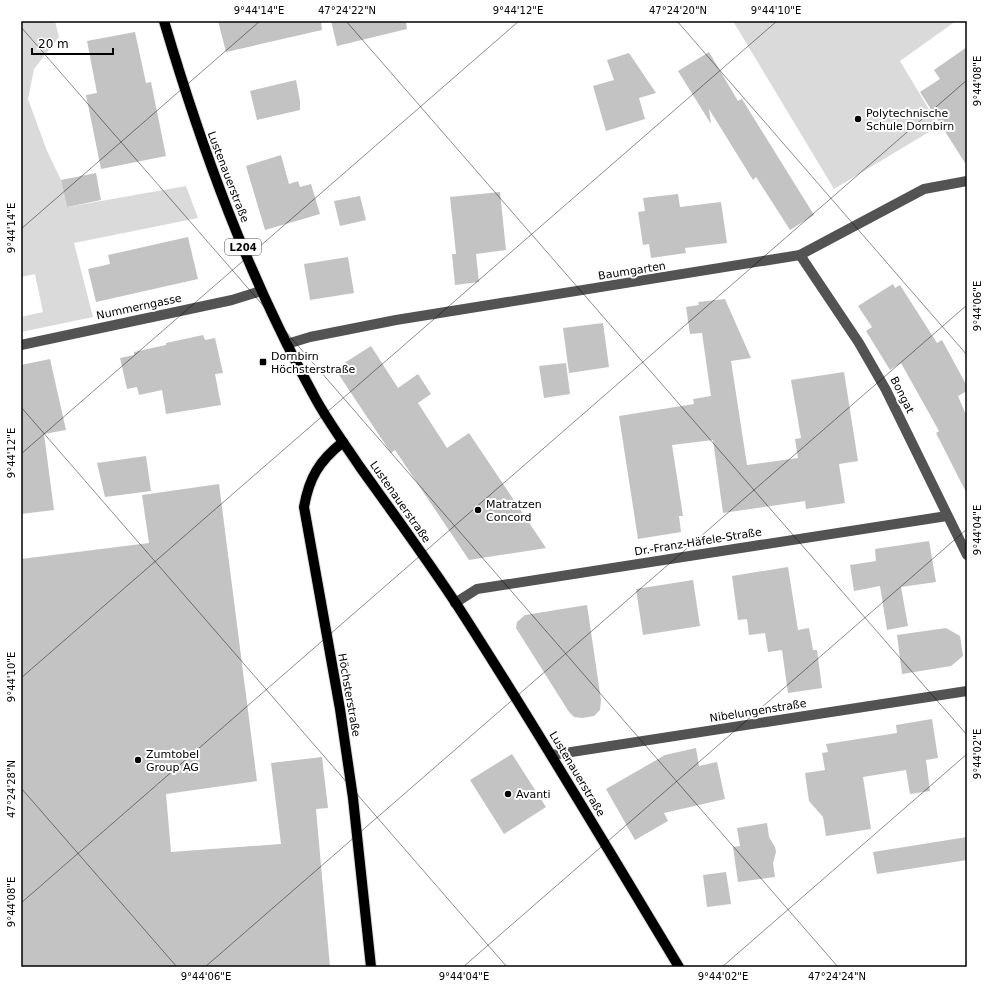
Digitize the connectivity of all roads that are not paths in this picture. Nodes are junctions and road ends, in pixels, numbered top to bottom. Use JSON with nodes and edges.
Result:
{"nodes":[{"id":1,"x":164,"y":21,"type":"edge"},
{"id":2,"x":967,"y":181,"type":"edge"},
{"id":3,"x":800,"y":255,"type":"junction"},
{"id":4,"x":261,"y":291,"type":"junction"},
{"id":5,"x":21,"y":344,"type":"edge"},
{"id":6,"x":287,"y":344,"type":"junction"},
{"id":7,"x":343,"y":442,"type":"junction"},
{"id":8,"x":947,"y":516,"type":"junction"},
{"id":9,"x":967,"y":555,"type":"edge"},
{"id":10,"x":455,"y":603,"type":"junction"},
{"id":11,"x":967,"y":691,"type":"edge"},
{"id":12,"x":552,"y":755,"type":"junction"},
{"id":13,"x":371,"y":967,"type":"edge"},
{"id":14,"x":679,"y":967,"type":"edge"}],
"edges":[{"from":1,"to":4,"type":"main road","name":"Lustenauerstraße","number":"L204"},
{"from":2,"to":3,"type":"street","name":"Baumgarten"},
{"from":3,"to":6,"type":"street","name":"Baumgarten"},
{"from":3,"to":8,"type":"street","name":"Bongat"},
{"from":4,"to":5,"type":"street","name":"Nummerngasse"},
{"from":4,"to":6,"type":"main road","name":"Lustenauerstraße","number":"L204"},
{"from":6,"to":7,"type":"main road","name":"Lustenauerstraße","number":"L204"},
{"from":7,"to":10,"type":"main road","name":"Lustenauerstraße","number":"L204"},
{"from":7,"to":13,"type":"main road","name":"Höchsterstraße"},
{"from":8,"to":9,"type":"street","name":"Bongat"},
{"from":8,"to":10,"type":"street","name":"Dr.-Franz-Häfele-Straße"},
{"from":10,"to":12,"type":"main road","name":"Lustenauerstraße","number":"L204"},
{"from":11,"to":12,"type":"street","name":"Nibelungenstraße"},
{"from":12,"to":14,"type":"main road","name":"Lustenauerstraße","number":"L204"}]}
